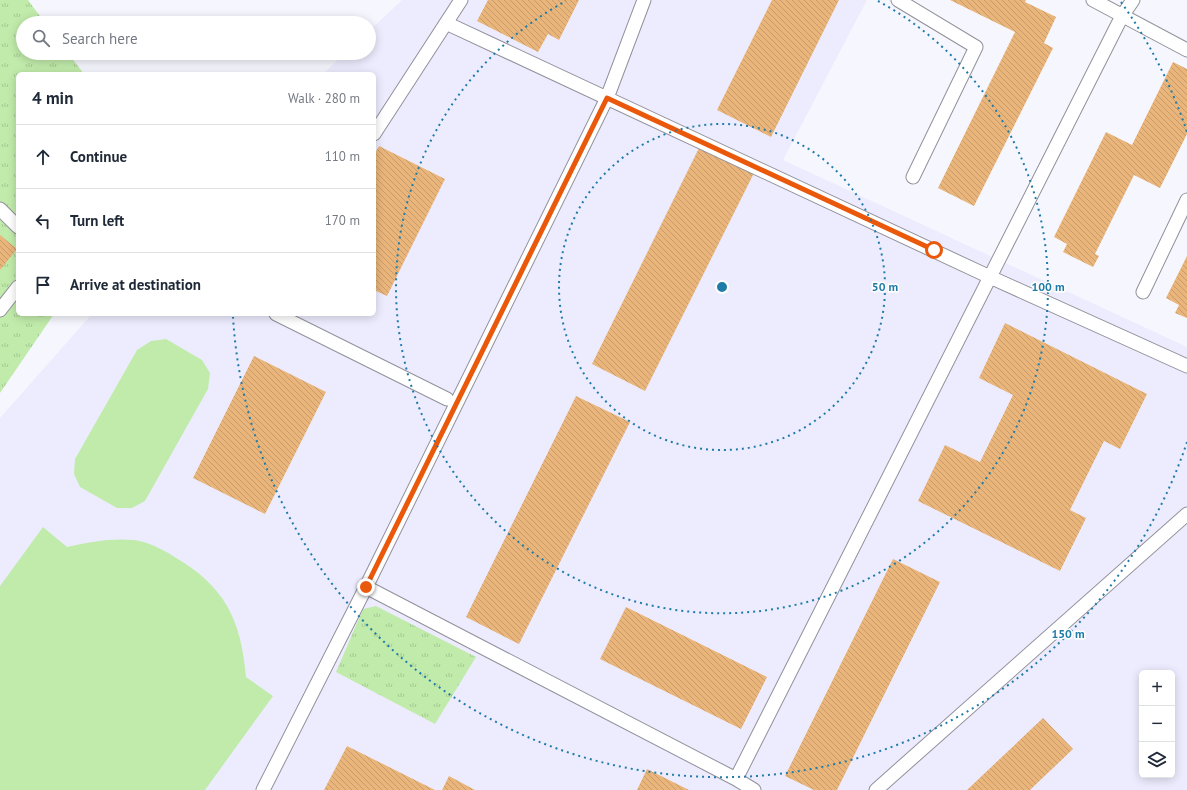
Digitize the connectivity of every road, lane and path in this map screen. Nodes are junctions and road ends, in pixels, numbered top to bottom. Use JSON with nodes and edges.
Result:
{"nodes":[{"id":1,"x":461,"y":0,"type":"edge"},
{"id":2,"x":644,"y":0,"type":"edge"},
{"id":3,"x":898,"y":0,"type":"edge"},
{"id":4,"x":1092,"y":0,"type":"edge"},
{"id":5,"x":1133,"y":0,"type":"edge"},
{"id":6,"x":1122,"y":16,"type":"junction"},
{"id":7,"x":446,"y":23,"type":"junction"},
{"id":8,"x":1187,"y":50,"type":"edge"},
{"id":9,"x":607,"y":98,"type":"junction"},
{"id":10,"x":376,"y":131,"type":"edge"},
{"id":11,"x":913,"y":177,"type":"dead end"},
{"id":12,"x":1187,"y":200,"type":"edge"},
{"id":13,"x":0,"y":209,"type":"edge"},
{"id":14,"x":16,"y":225,"type":"edge"},
{"id":15,"x":990,"y":276,"type":"junction"},
{"id":16,"x":16,"y":290,"type":"edge"},
{"id":17,"x":1143,"y":292,"type":"dead end"},
{"id":18,"x":0,"y":310,"type":"edge"},
{"id":19,"x":280,"y":316,"type":"edge"},
{"id":20,"x":1187,"y":366,"type":"edge"},
{"id":21,"x":448,"y":399,"type":"dead end"},
{"id":22,"x":1187,"y":514,"type":"edge"},
{"id":23,"x":366,"y":587,"type":"junction"},
{"id":24,"x":736,"y":779,"type":"junction"},
{"id":25,"x":263,"y":790,"type":"edge"},
{"id":26,"x":754,"y":790,"type":"edge"},
{"id":27,"x":876,"y":790,"type":"edge"}],
"edges":[{"from":1,"to":7,"type":"lane"},
{"from":2,"to":9,"type":"lane"},
{"from":3,"to":11,"type":"lane"},
{"from":4,"to":6,"type":"lane"},
{"from":5,"to":6,"type":"lane"},
{"from":6,"to":8,"type":"lane"},
{"from":6,"to":15,"type":"lane"},
{"from":7,"to":9,"type":"lane"},
{"from":7,"to":10,"type":"lane"},
{"from":9,"to":15,"type":"lane"},
{"from":9,"to":23,"type":"lane"},
{"from":12,"to":17,"type":"lane"},
{"from":13,"to":14,"type":"lane"},
{"from":15,"to":20,"type":"lane"},
{"from":15,"to":24,"type":"lane"},
{"from":16,"to":18,"type":"lane"},
{"from":19,"to":21,"type":"lane"},
{"from":22,"to":27,"type":"lane"},
{"from":23,"to":24,"type":"lane"},
{"from":23,"to":25,"type":"lane"},
{"from":24,"to":26,"type":"lane"}]}
